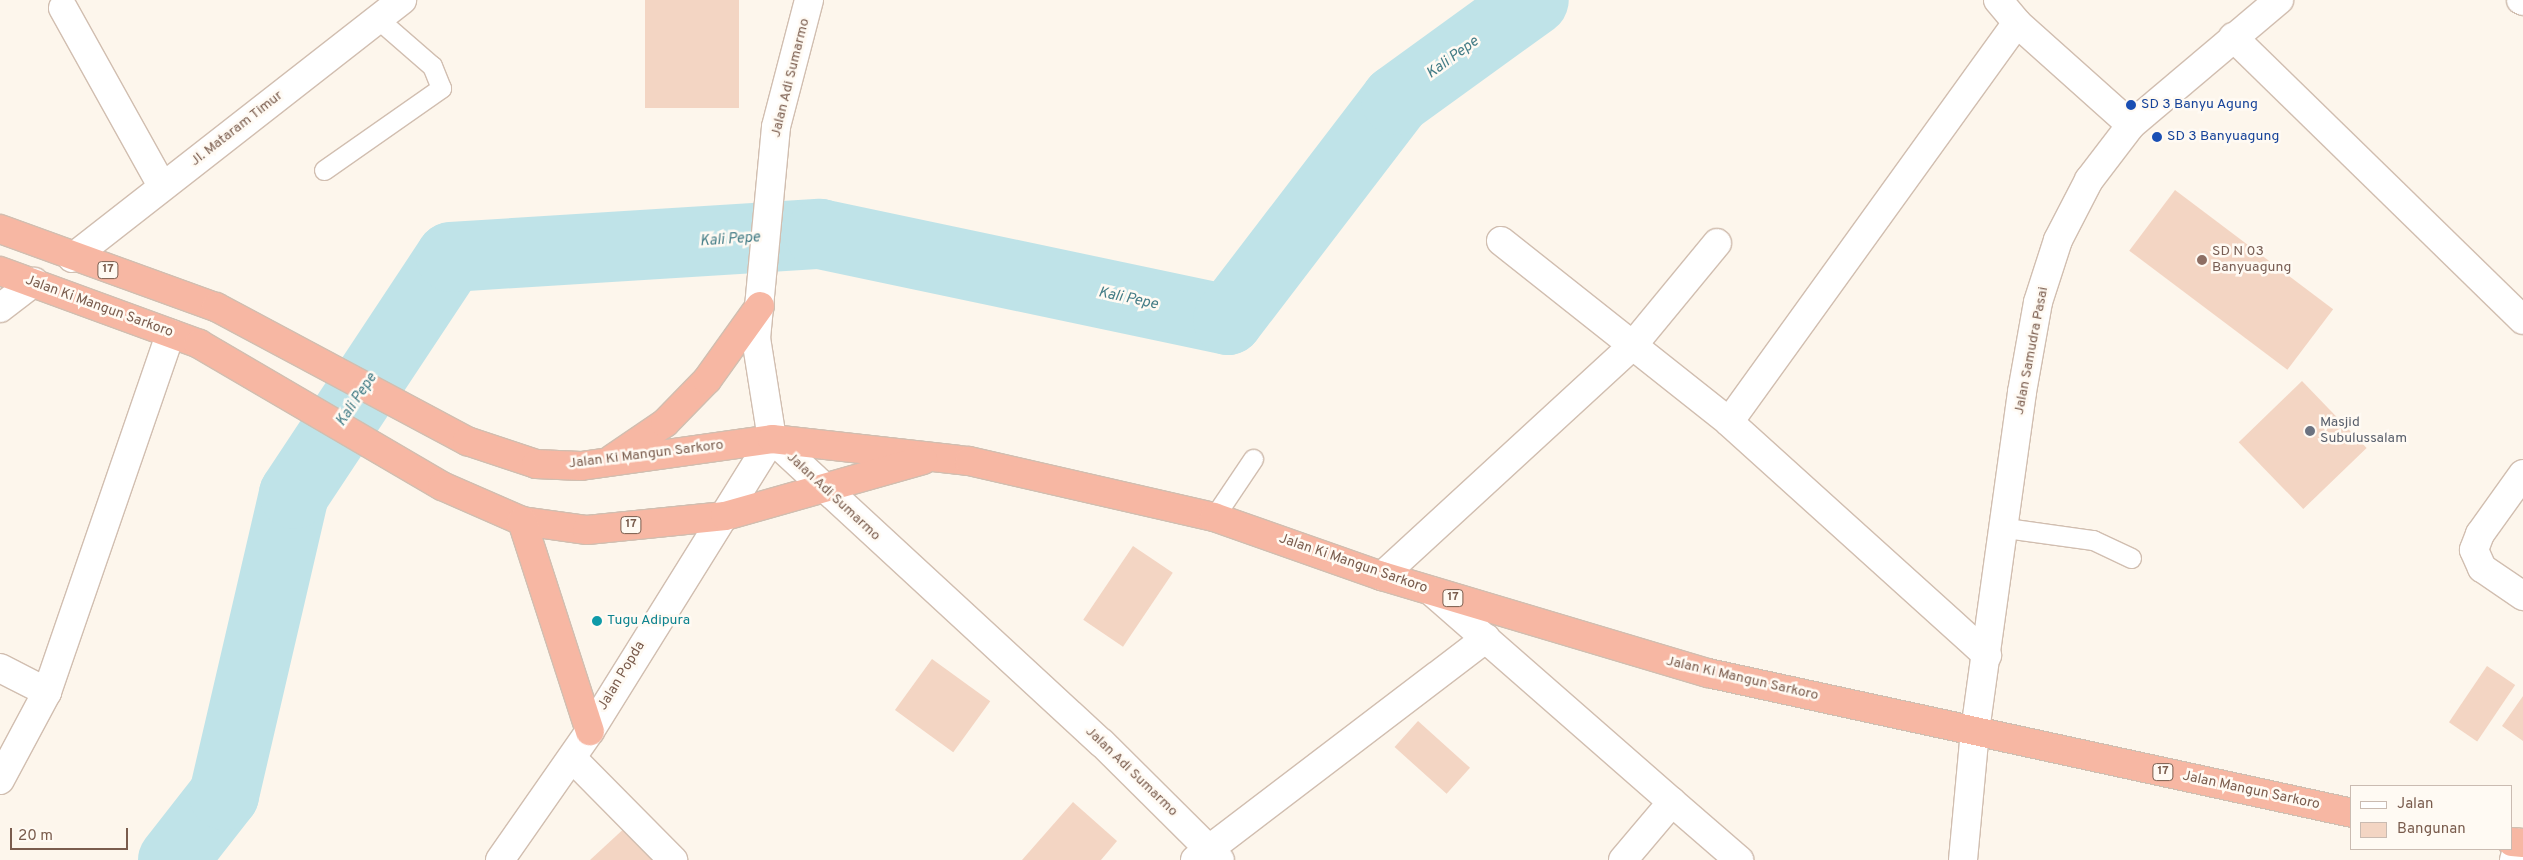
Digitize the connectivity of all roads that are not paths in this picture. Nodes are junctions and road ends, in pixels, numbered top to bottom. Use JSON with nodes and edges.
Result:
{"nodes":[{"id":1,"x":402,"y":0,"type":"edge"},
{"id":2,"x":809,"y":0,"type":"edge"},
{"id":3,"x":1998,"y":0,"type":"edge"},
{"id":4,"x":2279,"y":0,"type":"edge"},
{"id":5,"x":64,"y":8,"type":"dead end"},
{"id":6,"x":378,"y":19,"type":"junction"},
{"id":7,"x":2017,"y":23,"type":"junction"},
{"id":8,"x":2233,"y":37,"type":"junction"},
{"id":9,"x":2131,"y":125,"type":"junction"},
{"id":10,"x":324,"y":170,"type":"dead end"},
{"id":11,"x":162,"y":186,"type":"junction"},
{"id":12,"x":0,"y":229,"type":"edge"},
{"id":13,"x":1500,"y":241,"type":"dead end"},
{"id":14,"x":1717,"y":243,"type":"dead end"},
{"id":15,"x":72,"y":258,"type":"junction"},
{"id":16,"x":0,"y":271,"type":"edge"},
{"id":17,"x":34,"y":282,"type":"junction"},
{"id":18,"x":760,"y":306,"type":"junction"},
{"id":19,"x":0,"y":308,"type":"edge"},
{"id":20,"x":2523,"y":320,"type":"edge"},
{"id":21,"x":170,"y":334,"type":"junction"},
{"id":22,"x":1633,"y":345,"type":"junction"},
{"id":23,"x":1729,"y":422,"type":"junction"},
{"id":24,"x":772,"y":439,"type":"junction"},
{"id":25,"x":934,"y":457,"type":"junction"},
{"id":26,"x":1253,"y":459,"type":"dead end"},
{"id":27,"x":606,"y":462,"type":"junction"},
{"id":28,"x":2523,"y":474,"type":"edge"},
{"id":29,"x":824,"y":490,"type":"junction"},
{"id":30,"x":725,"y":516,"type":"junction"},
{"id":31,"x":1214,"y":517,"type":"junction"},
{"id":32,"x":522,"y":521,"type":"junction"},
{"id":33,"x":2006,"y":528,"type":"junction"},
{"id":34,"x":2131,"y":558,"type":"dead end"},
{"id":35,"x":1382,"y":576,"type":"junction"},
{"id":36,"x":1431,"y":591,"type":"junction"},
{"id":37,"x":2523,"y":596,"type":"edge"},
{"id":38,"x":1486,"y":638,"type":"junction"},
{"id":39,"x":1987,"y":655,"type":"junction"},
{"id":40,"x":0,"y":668,"type":"edge"},
{"id":41,"x":47,"y":692,"type":"junction"},
{"id":42,"x":590,"y":731,"type":"junction"},
{"id":43,"x":1975,"y":731,"type":"junction"},
{"id":44,"x":572,"y":758,"type":"junction"},
{"id":45,"x":0,"y":780,"type":"edge"},
{"id":46,"x":1672,"y":802,"type":"junction"},
{"id":47,"x":2350,"y":813,"type":"edge"},
{"id":48,"x":1208,"y":856,"type":"edge"},
{"id":49,"x":500,"y":860,"type":"edge"},
{"id":50,"x":673,"y":860,"type":"edge"},
{"id":51,"x":1623,"y":860,"type":"edge"},
{"id":52,"x":1739,"y":860,"type":"edge"},
{"id":53,"x":1964,"y":860,"type":"edge"}],
"edges":[{"from":1,"to":6,"type":"street","name":"Jl. Mataram Timur"},
{"from":2,"to":18,"type":"street","name":"Jalan Adi Sumarmo"},
{"from":3,"to":7,"type":"street"},
{"from":4,"to":8,"type":"street","name":"Jalan Samudra Pasai"},
{"from":5,"to":11,"type":"street"},
{"from":6,"to":10,"type":"lane"},
{"from":6,"to":11,"type":"street","name":"Jl. Mataram Timur"},
{"from":7,"to":9,"type":"street"},
{"from":7,"to":23,"type":"street"},
{"from":8,"to":9,"type":"street","name":"Jalan Samudra Pasai"},
{"from":8,"to":20,"type":"street"},
{"from":9,"to":33,"type":"street","name":"Jalan Samudra Pasai"},
{"from":11,"to":15,"type":"street","name":"Jl. Mataram Timur"},
{"from":12,"to":15,"type":"highway","name":"Jalan Ki Mangun Sarkoro","number":"17"},
{"from":13,"to":22,"type":"street"},
{"from":14,"to":22,"type":"street"},
{"from":15,"to":27,"type":"highway","name":"Jalan Ki Mangun Sarkoro","number":"17"},
{"from":16,"to":17,"type":"highway","name":"Jalan Ki Mangun Sarkoro","number":"17"},
{"from":17,"to":19,"type":"street"},
{"from":17,"to":21,"type":"highway","name":"Jalan Ki Mangun Sarkoro","number":"17"},
{"from":18,"to":24,"type":"street","name":"Jalan Adi Sumarmo"},
{"from":18,"to":27,"type":"highway"},
{"from":21,"to":32,"type":"highway","name":"Jalan Ki Mangun Sarkoro","number":"17"},
{"from":21,"to":41,"type":"street"},
{"from":22,"to":23,"type":"street"},
{"from":22,"to":35,"type":"street"},
{"from":23,"to":39,"type":"street"},
{"from":24,"to":25,"type":"highway","number":"17"},
{"from":24,"to":27,"type":"highway","name":"Jalan Ki Mangun Sarkoro","number":"17"},
{"from":24,"to":29,"type":"street","name":"Jalan Adi Sumarmo"},
{"from":24,"to":30,"type":"street","name":"Jalan Popda"},
{"from":25,"to":29,"type":"highway","number":"17"},
{"from":25,"to":31,"type":"highway","name":"Jalan Ki Mangun Sarkoro","number":"17"},
{"from":26,"to":31,"type":"lane"},
{"from":28,"to":37,"type":"street"},
{"from":29,"to":30,"type":"highway","number":"17"},
{"from":29,"to":48,"type":"street","name":"Jalan Adi Sumarmo"},
{"from":30,"to":32,"type":"highway","number":"17"},
{"from":30,"to":42,"type":"street","name":"Jalan Popda"},
{"from":31,"to":35,"type":"highway","name":"Jalan Ki Mangun Sarkoro","number":"17"},
{"from":32,"to":42,"type":"highway"},
{"from":33,"to":34,"type":"lane"},
{"from":33,"to":39,"type":"street","name":"Jalan Samudra Pasai"},
{"from":35,"to":36,"type":"highway","name":"Jalan Ki Mangun Sarkoro","number":"17"},
{"from":36,"to":38,"type":"street"},
{"from":36,"to":43,"type":"highway","name":"Jalan Ki Mangun Sarkoro","number":"17"},
{"from":38,"to":46,"type":"street"},
{"from":38,"to":48,"type":"street"},
{"from":39,"to":43,"type":"street","name":"Jalan Samudra Pasai"},
{"from":40,"to":41,"type":"street"},
{"from":41,"to":45,"type":"street"},
{"from":42,"to":44,"type":"street","name":"Jalan Popda"},
{"from":43,"to":47,"type":"highway","name":"Jalan Mangun Sarkoro","number":"17"},
{"from":43,"to":53,"type":"street","name":"Jalan Samudra Pasai"},
{"from":44,"to":49,"type":"street","name":"Jalan Popda"},
{"from":44,"to":50,"type":"street"},
{"from":46,"to":51,"type":"street"},
{"from":46,"to":52,"type":"street"}]}
